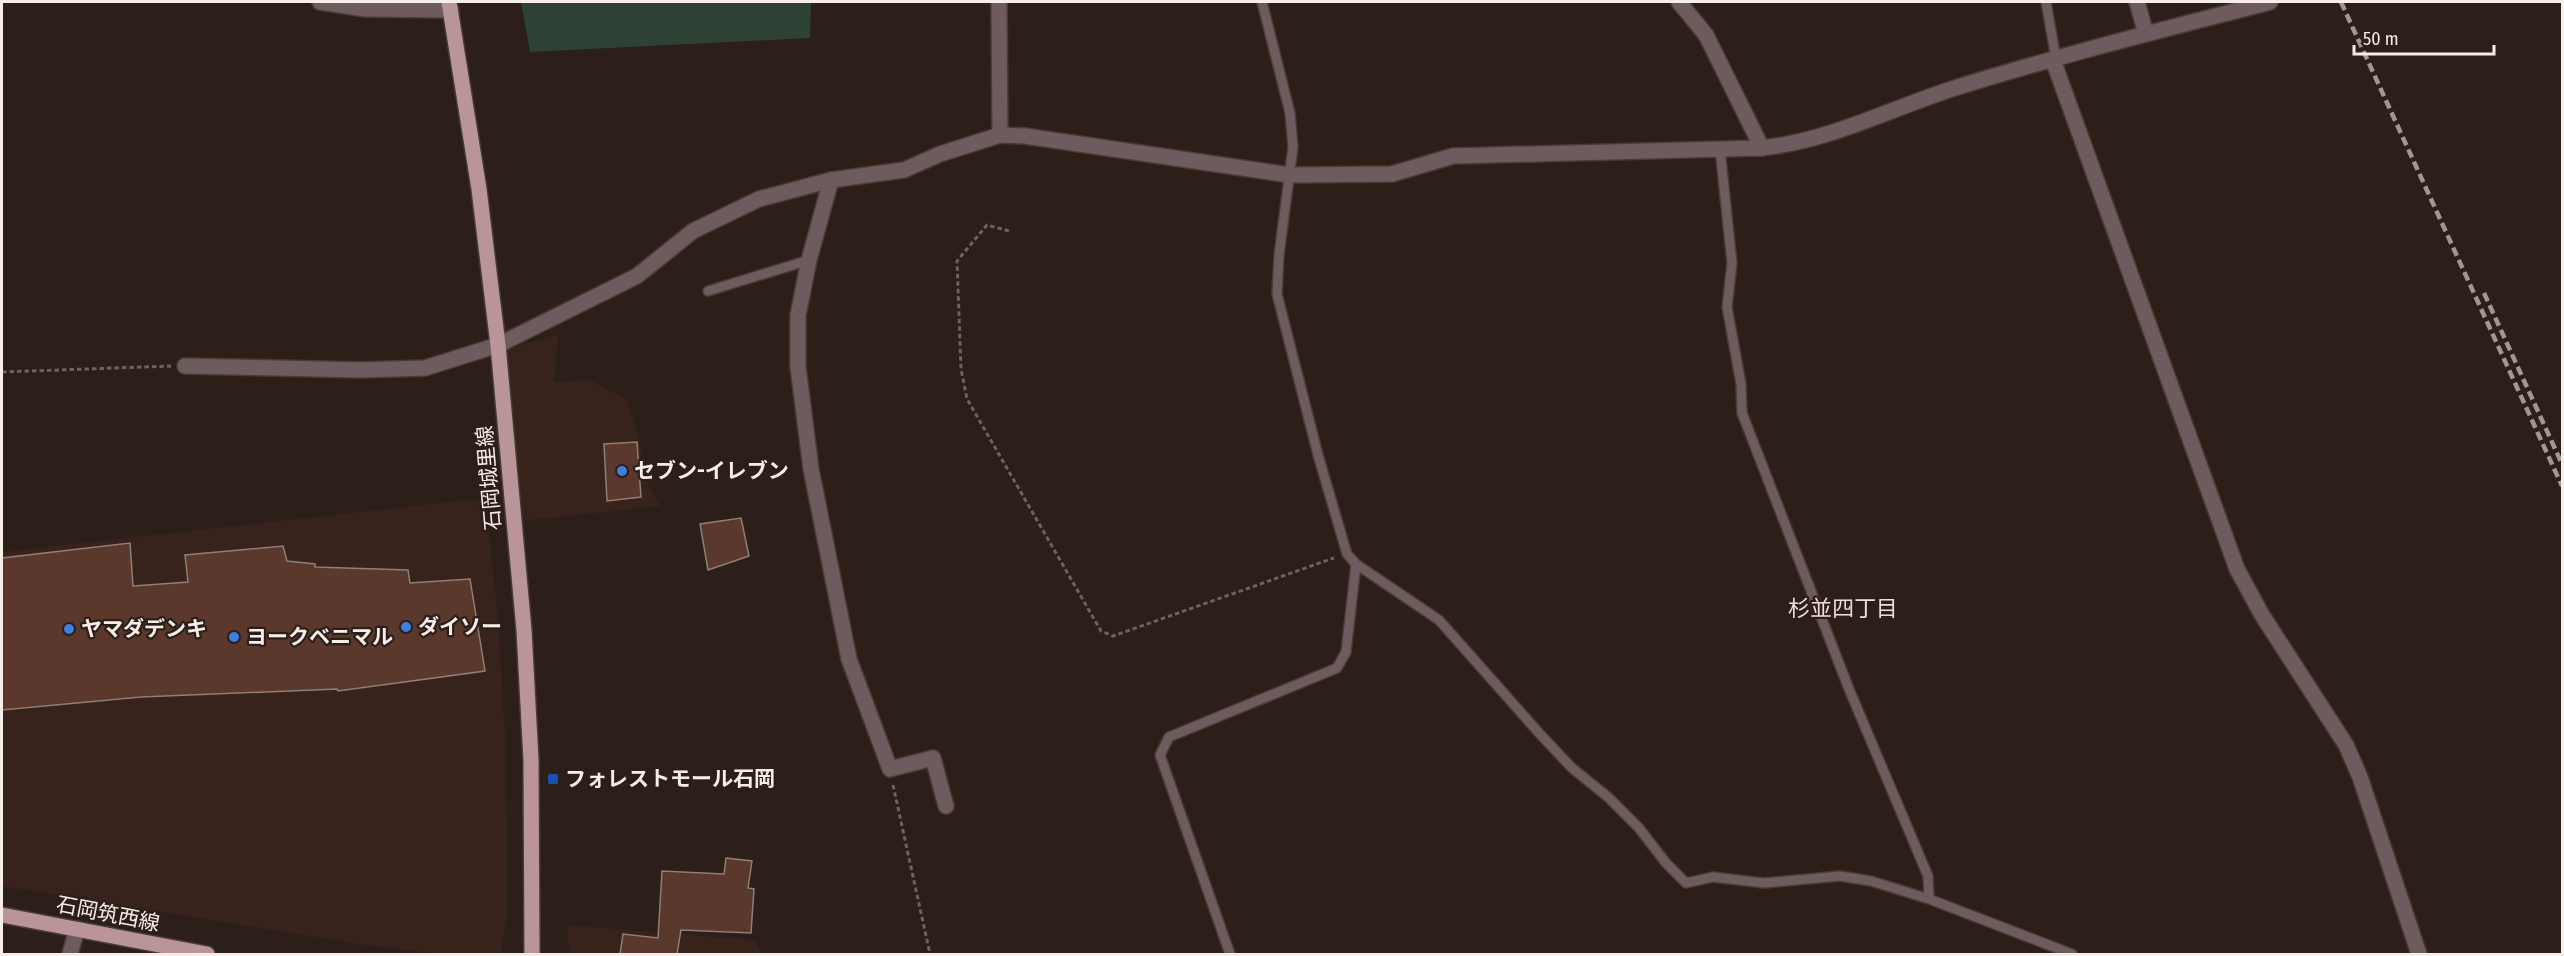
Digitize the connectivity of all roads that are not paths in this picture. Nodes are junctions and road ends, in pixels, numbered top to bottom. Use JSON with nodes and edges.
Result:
{"nodes":[{"id":1,"x":320,"y":2,"type":"edge"},
{"id":2,"x":999,"y":2,"type":"edge"},
{"id":3,"x":1262,"y":2,"type":"edge"},
{"id":4,"x":1679,"y":2,"type":"edge"},
{"id":5,"x":2046,"y":2,"type":"edge"},
{"id":6,"x":2137,"y":2,"type":"edge"},
{"id":7,"x":2270,"y":2,"type":"edge"},
{"id":8,"x":450,"y":6,"type":"edge"},
{"id":9,"x":2146,"y":34,"type":"junction"},
{"id":10,"x":2054,"y":59,"type":"junction"},
{"id":11,"x":1000,"y":135,"type":"junction"},
{"id":12,"x":1762,"y":148,"type":"junction"},
{"id":13,"x":1720,"y":149,"type":"junction"},
{"id":14,"x":1290,"y":175,"type":"junction"},
{"id":15,"x":831,"y":180,"type":"junction"},
{"id":16,"x":809,"y":260,"type":"junction"},
{"id":17,"x":708,"y":291,"type":"dead end"},
{"id":18,"x":498,"y":345,"type":"junction"},
{"id":19,"x":185,"y":366,"type":"road end"},
{"id":20,"x":1356,"y":564,"type":"junction"},
{"id":21,"x":946,"y":806,"type":"dead end"},
{"id":22,"x":1929,"y":899,"type":"junction"},
{"id":23,"x":2,"y":915,"type":"edge"},
{"id":24,"x":77,"y":929,"type":"junction"},
{"id":25,"x":70,"y":954,"type":"edge"},
{"id":26,"x":207,"y":954,"type":"edge"},
{"id":27,"x":532,"y":954,"type":"edge"},
{"id":28,"x":1230,"y":954,"type":"edge"},
{"id":29,"x":2072,"y":954,"type":"edge"},
{"id":30,"x":2419,"y":954,"type":"edge"}],
"edges":[{"from":1,"to":8,"type":"street"},
{"from":2,"to":11,"type":"street"},
{"from":3,"to":14,"type":"lane"},
{"from":4,"to":12,"type":"street"},
{"from":5,"to":10,"type":"lane"},
{"from":6,"to":9,"type":"street"},
{"from":7,"to":9,"type":"street"},
{"from":8,"to":18,"type":"main road","name":"石岡城里線"},
{"from":9,"to":10,"type":"street"},
{"from":10,"to":12,"type":"street"},
{"from":10,"to":30,"type":"street"},
{"from":11,"to":14,"type":"street"},
{"from":11,"to":15,"type":"street"},
{"from":12,"to":13,"type":"street"},
{"from":13,"to":14,"type":"street"},
{"from":13,"to":22,"type":"lane"},
{"from":14,"to":20,"type":"lane"},
{"from":15,"to":16,"type":"street"},
{"from":15,"to":18,"type":"street"},
{"from":16,"to":17,"type":"lane"},
{"from":16,"to":21,"type":"street"},
{"from":18,"to":19,"type":"street"},
{"from":18,"to":27,"type":"main road","name":"石岡城里線"},
{"from":20,"to":22,"type":"lane"},
{"from":20,"to":28,"type":"lane"},
{"from":22,"to":29,"type":"lane"},
{"from":23,"to":24,"type":"main road","name":"石岡筑西線"},
{"from":24,"to":25,"type":"street"},
{"from":24,"to":26,"type":"main road","name":"石岡筑西線"}]}
